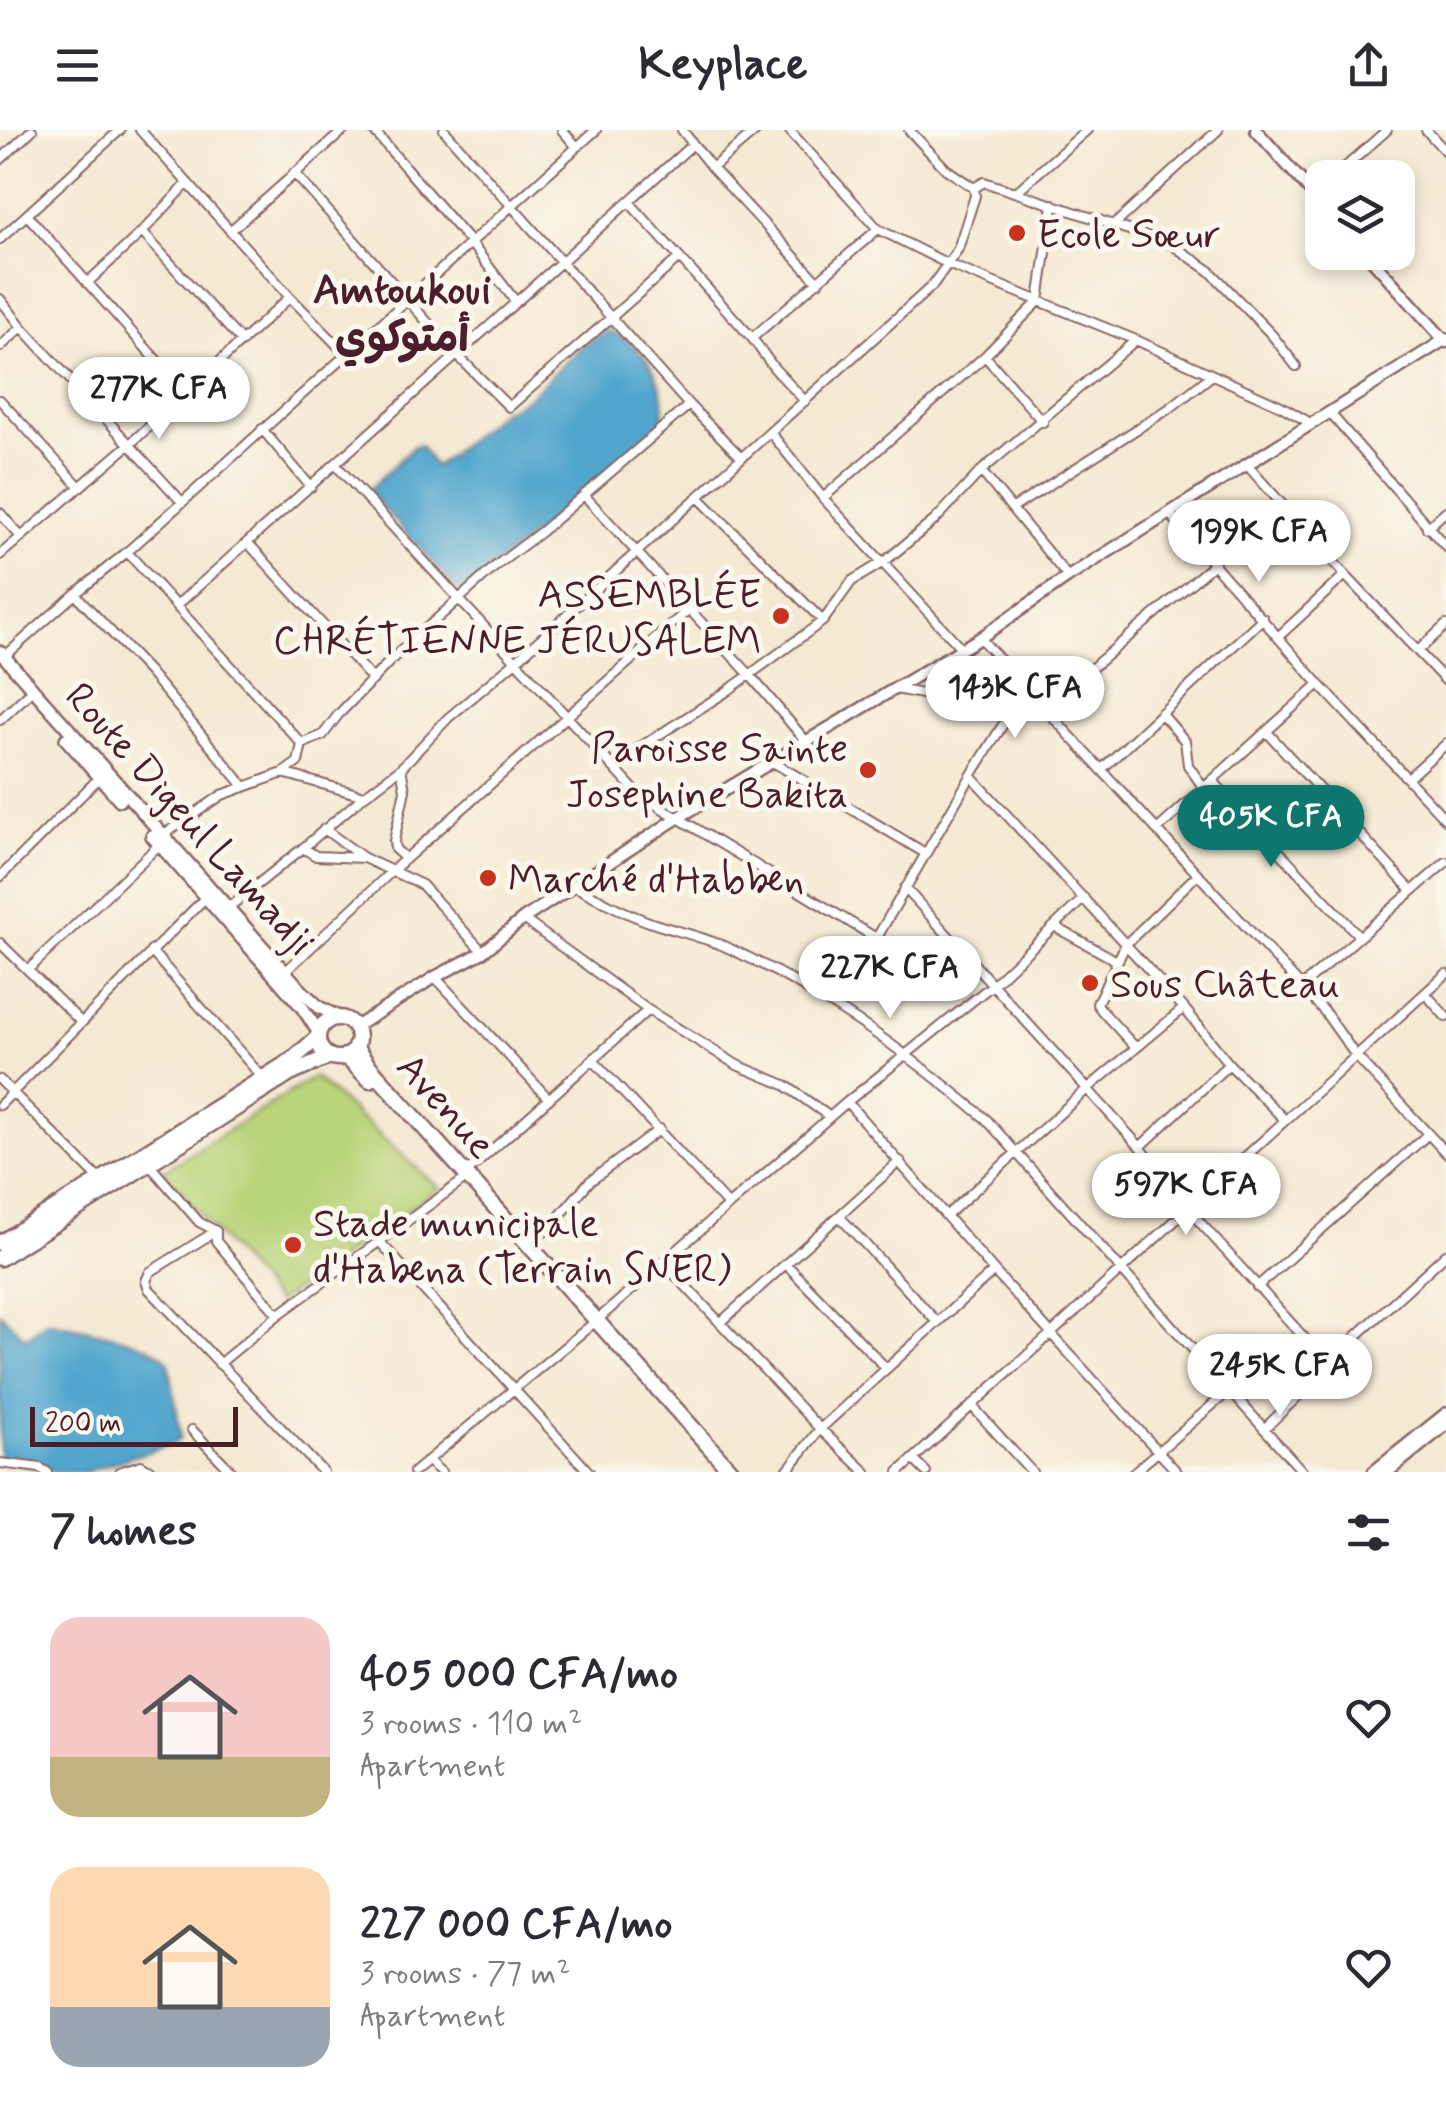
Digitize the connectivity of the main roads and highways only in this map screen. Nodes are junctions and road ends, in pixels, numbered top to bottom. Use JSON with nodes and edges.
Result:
{"nodes":[{"id":1,"x":2,"y":658,"type":"edge"},
{"id":2,"x":103,"y":774,"type":"junction"},
{"id":3,"x":208,"y":895,"type":"junction"},
{"id":4,"x":340,"y":1018,"type":"junction"},
{"id":5,"x":318,"y":1035,"type":"junction"},
{"id":6,"x":344,"y":1053,"type":"junction"},
{"id":7,"x":463,"y":1178,"type":"junction"},
{"id":8,"x":0,"y":1244,"type":"edge"},
{"id":9,"x":0,"y":1258,"type":"edge"},
{"id":10,"x":593,"y":1323,"type":"junction"},
{"id":11,"x":1446,"y":1414,"type":"edge"},
{"id":12,"x":1443,"y":1432,"type":"edge"},
{"id":13,"x":722,"y":1472,"type":"edge"},
{"id":14,"x":732,"y":1472,"type":"edge"},
{"id":15,"x":1374,"y":1472,"type":"edge"},
{"id":16,"x":1387,"y":1472,"type":"edge"}],
"edges":[{"from":1,"to":2,"type":"main road","name":"Route Digeul Lamadji"},
{"from":1,"to":2,"type":"main road"},
{"from":2,"to":3,"type":"main road","name":"Route Digeul Lamadji"},
{"from":3,"to":4,"type":"main road","name":"Route Digeul Lamadji"},
{"from":3,"to":5,"type":"main road"},
{"from":4,"to":5,"type":"highway"},
{"from":4,"to":6,"type":"highway"},
{"from":5,"to":6,"type":"highway"},
{"from":5,"to":8,"type":"highway"},
{"from":6,"to":7,"type":"highway"},
{"from":6,"to":9,"type":"highway"},
{"from":7,"to":10,"type":"highway"},
{"from":7,"to":10,"type":"highway","name":"Avenue"},
{"from":10,"to":13,"type":"highway"},
{"from":10,"to":14,"type":"highway","name":"Avenue"},
{"from":11,"to":15,"type":"main road"},
{"from":12,"to":16,"type":"main road"}]}
